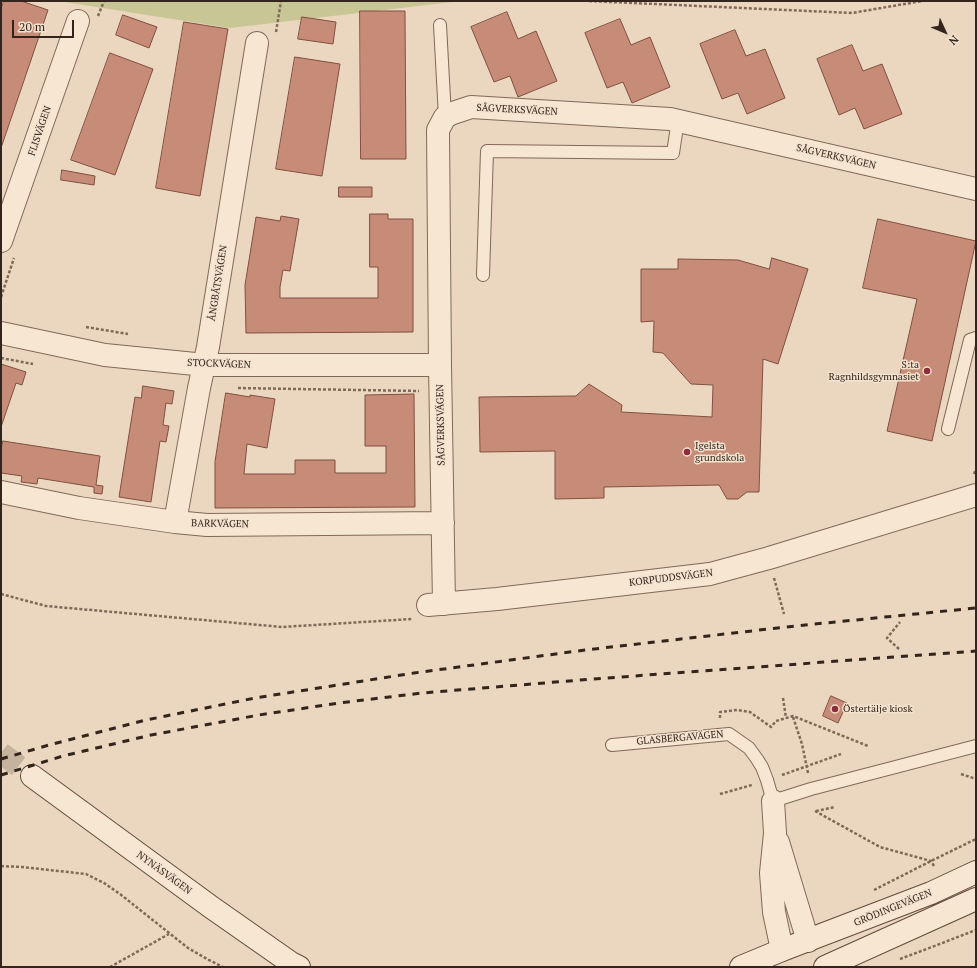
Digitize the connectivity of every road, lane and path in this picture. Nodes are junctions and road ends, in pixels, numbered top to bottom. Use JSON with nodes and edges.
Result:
{"nodes":[{"id":1,"x":589,"y":1,"type":"edge"},
{"id":2,"x":922,"y":1,"type":"edge"},
{"id":3,"x":78,"y":21,"type":"dead end"},
{"id":4,"x":440,"y":25,"type":"dead end"},
{"id":5,"x":256,"y":43,"type":"dead end"},
{"id":6,"x":445,"y":117,"type":"junction"},
{"id":7,"x":678,"y":120,"type":"junction"},
{"id":8,"x":976,"y":189,"type":"edge"},
{"id":9,"x":1,"y":240,"type":"edge"},
{"id":10,"x":483,"y":275,"type":"dead end"},
{"id":11,"x":85,"y":327,"type":"dead end"},
{"id":12,"x":1,"y":333,"type":"edge"},
{"id":13,"x":131,"y":334,"type":"dead end"},
{"id":14,"x":976,"y":338,"type":"edge"},
{"id":15,"x":204,"y":365,"type":"junction"},
{"id":16,"x":432,"y":365,"type":"junction"},
{"id":17,"x":234,"y":388,"type":"dead end"},
{"id":18,"x":948,"y":428,"type":"dead end"},
{"id":19,"x":1,"y":492,"type":"edge"},
{"id":20,"x":976,"y":495,"type":"edge"},
{"id":21,"x":175,"y":522,"type":"junction"},
{"id":22,"x":442,"y":523,"type":"junction"},
{"id":23,"x":769,"y":558,"type":"junction"},
{"id":24,"x":1,"y":594,"type":"edge"},
{"id":25,"x":436,"y":605,"type":"junction"},
{"id":26,"x":784,"y":614,"type":"dead end"},
{"id":27,"x":900,"y":622,"type":"dead end"},
{"id":28,"x":899,"y":649,"type":"dead end"},
{"id":29,"x":783,"y":698,"type":"dead end"},
{"id":30,"x":793,"y":716,"type":"junction"},
{"id":31,"x":786,"y":718,"type":"junction"},
{"id":32,"x":720,"y":735,"type":"junction"},
{"id":33,"x":612,"y":745,"type":"dead end"},
{"id":34,"x":868,"y":746,"type":"dead end"},
{"id":35,"x":976,"y":746,"type":"edge"},
{"id":36,"x":961,"y":774,"type":"dead end"},
{"id":37,"x":32,"y":776,"type":"tunnel mouth"},
{"id":38,"x":976,"y":779,"type":"edge"},
{"id":39,"x":811,"y":789,"type":"junction"},
{"id":40,"x":773,"y":801,"type":"junction"},
{"id":41,"x":835,"y":807,"type":"dead end"},
{"id":42,"x":815,"y":811,"type":"junction"},
{"id":43,"x":775,"y":833,"type":"junction"},
{"id":44,"x":976,"y":839,"type":"edge"},
{"id":45,"x":932,"y":861,"type":"junction"},
{"id":46,"x":1,"y":866,"type":"edge"},
{"id":47,"x":934,"y":866,"type":"dead end"},
{"id":48,"x":976,"y":872,"type":"edge"},
{"id":49,"x":871,"y":892,"type":"dead end"},
{"id":50,"x":976,"y":899,"type":"edge"},
{"id":51,"x":976,"y":930,"type":"edge"},
{"id":52,"x":169,"y":934,"type":"junction"},
{"id":53,"x":808,"y":941,"type":"junction"},
{"id":54,"x":784,"y":959,"type":"edge"},
{"id":55,"x":896,"y":960,"type":"dead end"},
{"id":56,"x":110,"y":967,"type":"edge"},
{"id":57,"x":223,"y":967,"type":"edge"},
{"id":58,"x":299,"y":967,"type":"edge"},
{"id":59,"x":741,"y":967,"type":"edge"},
{"id":60,"x":814,"y":967,"type":"edge"},
{"id":61,"x":824,"y":967,"type":"edge"}],
"edges":[{"from":1,"to":2,"type":"path"},
{"from":3,"to":9,"type":"street","name":"FLISVÄGEN"},
{"from":4,"to":6,"type":"lane"},
{"from":5,"to":15,"type":"street","name":"ÅNGBÅTSVÄGEN"},
{"from":6,"to":7,"type":"street","name":"SÅGVERKSVÄGEN"},
{"from":6,"to":16,"type":"street","name":"SÅGVERKSVÄGEN"},
{"from":7,"to":8,"type":"street","name":"SÅGVERKSVÄGEN"},
{"from":7,"to":10,"type":"lane"},
{"from":11,"to":13,"type":"path"},
{"from":12,"to":15,"type":"street","name":"STOCKVÄGEN"},
{"from":14,"to":18,"type":"lane"},
{"from":15,"to":16,"type":"street","name":"STOCKVÄGEN"},
{"from":15,"to":21,"type":"street","name":"ÅNGBÅTSVÄGEN"},
{"from":16,"to":17,"type":"path"},
{"from":16,"to":22,"type":"street","name":"SÅGVERKSVÄGEN"},
{"from":19,"to":21,"type":"street","name":"BARKVÄGEN"},
{"from":20,"to":23,"type":"street","name":"KORPUDDSVÄGEN"},
{"from":21,"to":22,"type":"street","name":"BARKVÄGEN"},
{"from":22,"to":25,"type":"street","name":"SÅGVERKSVÄGEN"},
{"from":23,"to":25,"type":"street","name":"KORPUDDSVÄGEN"},
{"from":23,"to":26,"type":"path"},
{"from":24,"to":25,"type":"path"},
{"from":27,"to":28,"type":"path"},
{"from":29,"to":31,"type":"path"},
{"from":30,"to":31,"type":"path"},
{"from":30,"to":34,"type":"path"},
{"from":30,"to":39,"type":"path"},
{"from":31,"to":32,"type":"path"},
{"from":32,"to":33,"type":"lane","name":"GLASBERGAVÄGEN"},
{"from":32,"to":40,"type":"lane","name":"GLASBERGAVÄGEN"},
{"from":35,"to":39,"type":"lane"},
{"from":36,"to":38,"type":"path"},
{"from":37,"to":58,"type":"street","name":"NYNÄSVÄGEN"},
{"from":39,"to":40,"type":"lane"},
{"from":39,"to":42,"type":"path"},
{"from":40,"to":43,"type":"street","name":"GLASBERGAVÄGEN"},
{"from":41,"to":42,"type":"path"},
{"from":42,"to":45,"type":"path"},
{"from":43,"to":53,"type":"street","name":"GLASBERGAVÄGEN"},
{"from":43,"to":54,"type":"street","name":"GLASBERGAVÄGEN"},
{"from":44,"to":45,"type":"path"},
{"from":45,"to":47,"type":"path"},
{"from":45,"to":49,"type":"path"},
{"from":46,"to":52,"type":"path"},
{"from":48,"to":53,"type":"street","name":"GRÖDINGEVÄGEN"},
{"from":50,"to":61,"type":"street"},
{"from":51,"to":55,"type":"path"},
{"from":52,"to":56,"type":"path"},
{"from":52,"to":57,"type":"path"},
{"from":53,"to":54,"type":"street","name":"GRÖDINGEVÄGEN"},
{"from":53,"to":60,"type":"street","name":"GLASBERGAVÄGEN"},
{"from":54,"to":59,"type":"street"}]}
